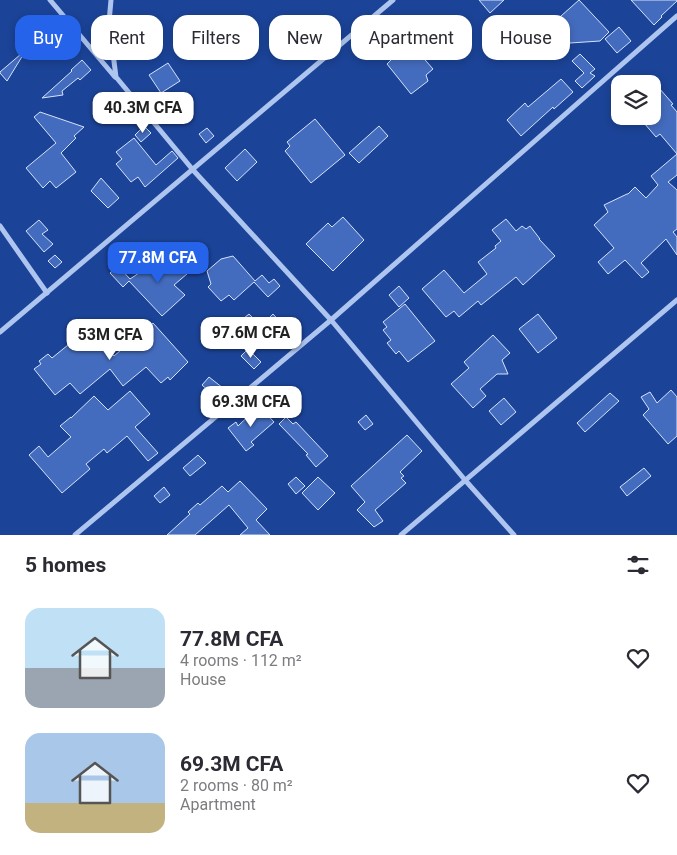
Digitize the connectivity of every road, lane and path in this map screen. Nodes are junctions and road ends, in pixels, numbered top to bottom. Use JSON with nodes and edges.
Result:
{"nodes":[{"id":1,"x":50,"y":0,"type":"edge"},
{"id":2,"x":111,"y":0,"type":"edge"},
{"id":3,"x":394,"y":0,"type":"edge"},
{"id":4,"x":677,"y":16,"type":"edge"},
{"id":5,"x":116,"y":78,"type":"junction"},
{"id":6,"x":193,"y":170,"type":"junction"},
{"id":7,"x":0,"y":226,"type":"edge"},
{"id":8,"x":47,"y":293,"type":"junction"},
{"id":9,"x":677,"y":300,"type":"edge"},
{"id":10,"x":331,"y":320,"type":"junction"},
{"id":11,"x":0,"y":332,"type":"edge"},
{"id":12,"x":465,"y":480,"type":"junction"},
{"id":13,"x":75,"y":535,"type":"edge"},
{"id":14,"x":401,"y":535,"type":"edge"},
{"id":15,"x":514,"y":535,"type":"edge"}],
"edges":[{"from":1,"to":5,"type":"street"},
{"from":2,"to":5,"type":"street"},
{"from":3,"to":6,"type":"street"},
{"from":4,"to":10,"type":"street"},
{"from":5,"to":6,"type":"street"},
{"from":6,"to":8,"type":"street"},
{"from":6,"to":10,"type":"street"},
{"from":7,"to":8,"type":"street"},
{"from":8,"to":11,"type":"street"},
{"from":9,"to":12,"type":"street"},
{"from":10,"to":12,"type":"street"},
{"from":10,"to":13,"type":"street"},
{"from":12,"to":14,"type":"street"},
{"from":12,"to":15,"type":"street"}]}
